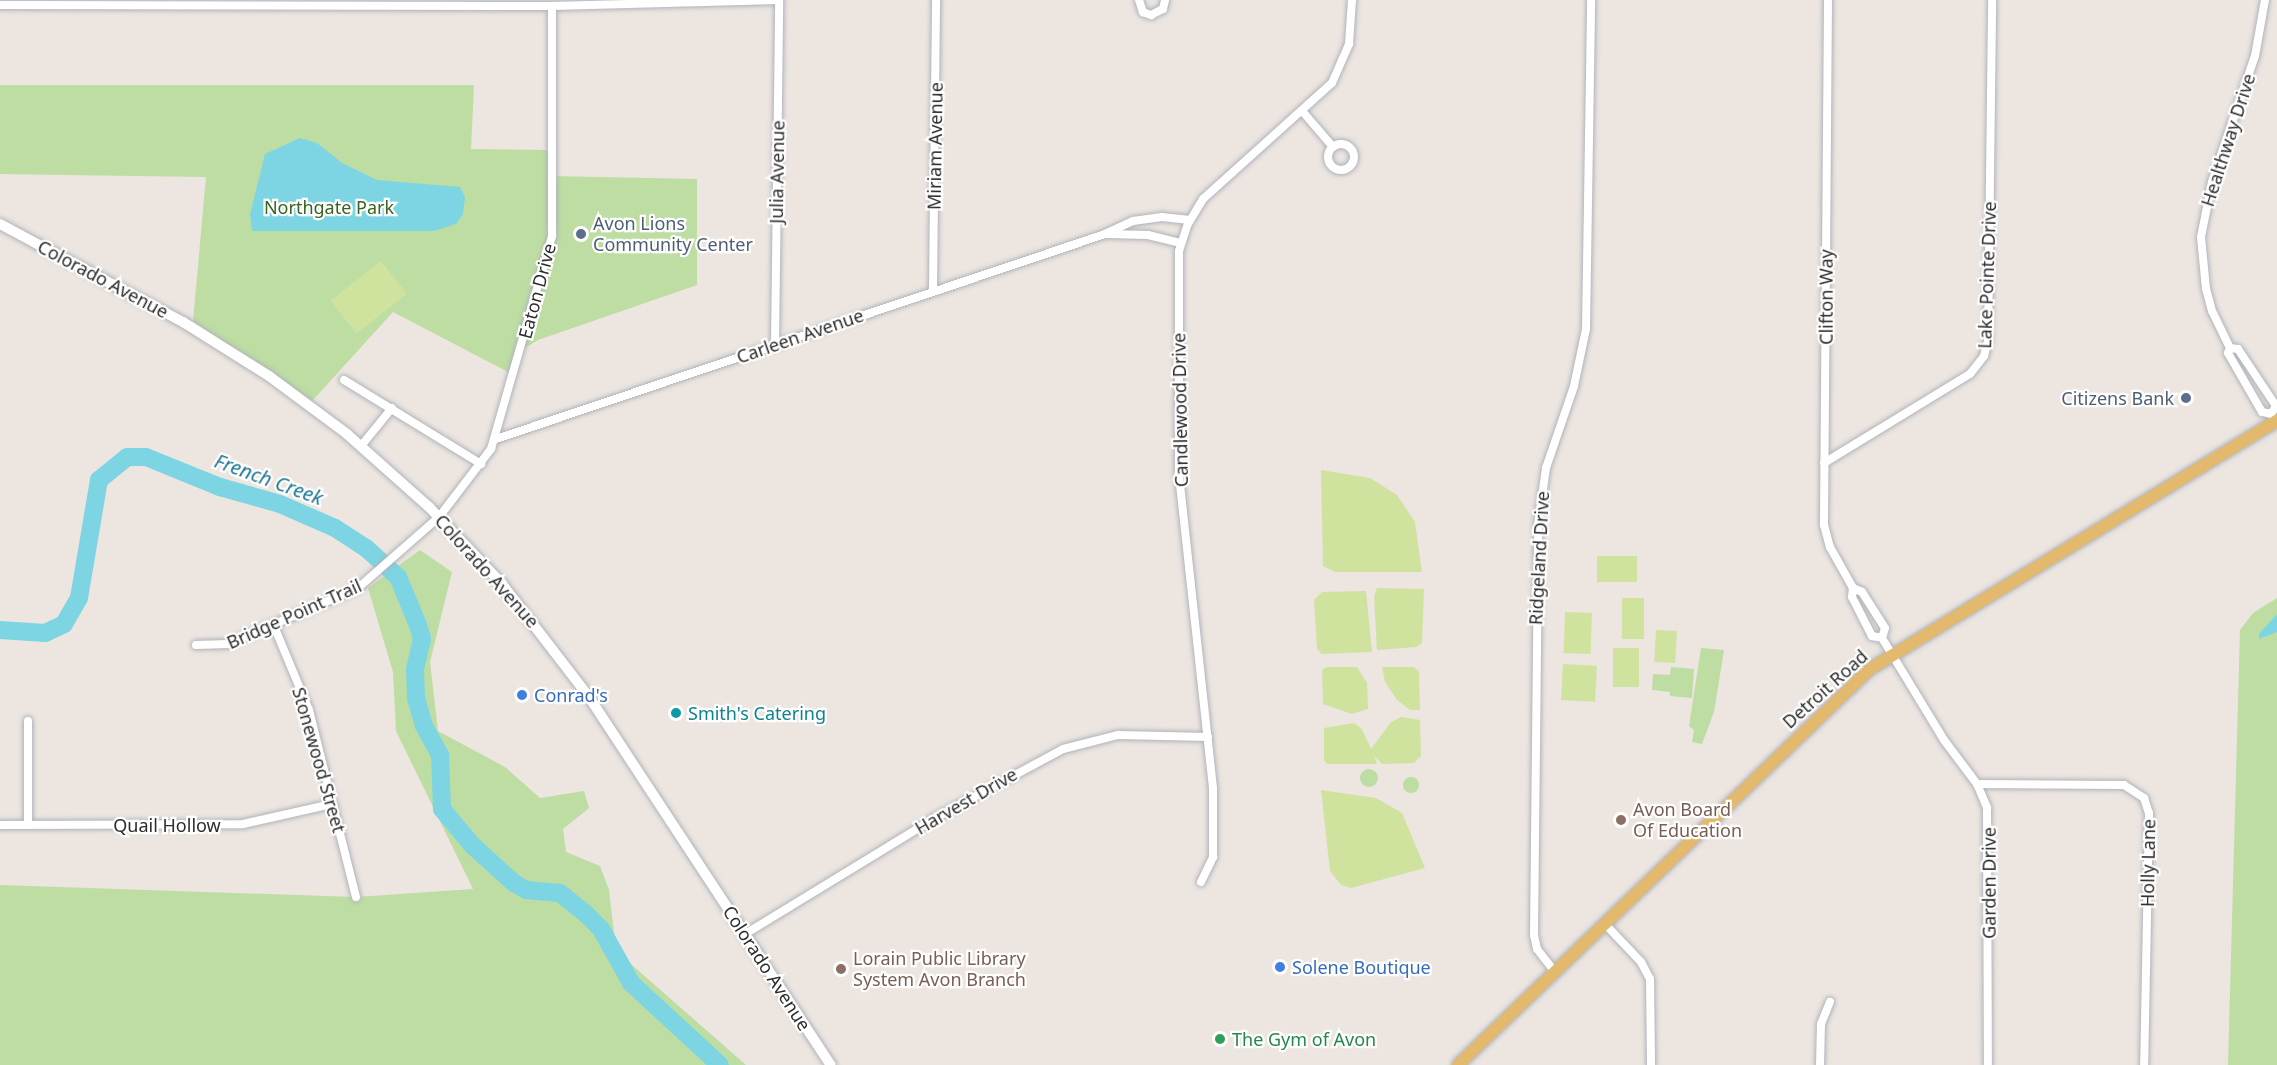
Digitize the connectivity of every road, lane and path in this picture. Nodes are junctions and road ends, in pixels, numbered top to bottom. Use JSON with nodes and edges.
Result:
{"nodes":[{"id":1,"x":779,"y":0,"type":"edge"},
{"id":2,"x":936,"y":0,"type":"edge"},
{"id":3,"x":1139,"y":0,"type":"edge"},
{"id":4,"x":1165,"y":0,"type":"edge"},
{"id":5,"x":1352,"y":0,"type":"edge"},
{"id":6,"x":1591,"y":0,"type":"edge"},
{"id":7,"x":1828,"y":0,"type":"edge"},
{"id":8,"x":1992,"y":0,"type":"edge"},
{"id":9,"x":2265,"y":0,"type":"edge"},
{"id":10,"x":619,"y":2,"type":"edge"},
{"id":11,"x":0,"y":6,"type":"edge"},
{"id":12,"x":552,"y":6,"type":"junction"},
{"id":13,"x":1303,"y":112,"type":"junction"},
{"id":14,"x":1333,"y":147,"type":"dead end"},
{"id":15,"x":1190,"y":220,"type":"junction"},
{"id":16,"x":0,"y":224,"type":"edge"},
{"id":17,"x":1105,"y":234,"type":"junction"},
{"id":18,"x":1181,"y":243,"type":"junction"},
{"id":19,"x":933,"y":291,"type":"junction"},
{"id":20,"x":776,"y":345,"type":"junction"},
{"id":21,"x":2230,"y":348,"type":"junction"},
{"id":22,"x":344,"y":380,"type":"dead end"},
{"id":23,"x":392,"y":408,"type":"junction"},
{"id":24,"x":2275,"y":420,"type":"edge"},
{"id":25,"x":496,"y":439,"type":"junction"},
{"id":26,"x":361,"y":446,"type":"junction"},
{"id":27,"x":1824,"y":463,"type":"junction"},
{"id":28,"x":481,"y":464,"type":"junction"},
{"id":29,"x":439,"y":517,"type":"junction"},
{"id":30,"x":1853,"y":588,"type":"junction"},
{"id":31,"x":274,"y":626,"type":"junction"},
{"id":32,"x":1882,"y":638,"type":"junction"},
{"id":33,"x":196,"y":645,"type":"dead end"},
{"id":34,"x":1893,"y":656,"type":"junction"},
{"id":35,"x":28,"y":721,"type":"dead end"},
{"id":36,"x":1208,"y":737,"type":"junction"},
{"id":37,"x":1977,"y":784,"type":"junction"},
{"id":38,"x":332,"y":804,"type":"junction"},
{"id":39,"x":0,"y":825,"type":"edge"},
{"id":40,"x":28,"y":825,"type":"junction"},
{"id":41,"x":1201,"y":882,"type":"dead end"},
{"id":42,"x":356,"y":897,"type":"dead end"},
{"id":43,"x":1605,"y":924,"type":"junction"},
{"id":44,"x":745,"y":934,"type":"junction"},
{"id":45,"x":1555,"y":972,"type":"junction"},
{"id":46,"x":1830,"y":1002,"type":"dead end"},
{"id":47,"x":831,"y":1065,"type":"edge"},
{"id":48,"x":1458,"y":1065,"type":"edge"},
{"id":49,"x":1651,"y":1065,"type":"edge"},
{"id":50,"x":1821,"y":1065,"type":"edge"},
{"id":51,"x":1988,"y":1065,"type":"edge"},
{"id":52,"x":2144,"y":1065,"type":"edge"}],
"edges":[{"from":1,"to":10,"type":"street"},
{"from":1,"to":20,"type":"street","name":"Julia Avenue"},
{"from":2,"to":19,"type":"street","name":"Miriam Avenue"},
{"from":3,"to":4,"type":"street"},
{"from":5,"to":13,"type":"street","name":"Candlewood Drive"},
{"from":6,"to":45,"type":"street","name":"Ridgeland Drive"},
{"from":7,"to":27,"type":"street","name":"Clifton Way"},
{"from":8,"to":27,"type":"street","name":"Lake Pointe Drive"},
{"from":9,"to":21,"type":"street","name":"Healthway Drive"},
{"from":10,"to":12,"type":"street"},
{"from":11,"to":12,"type":"street"},
{"from":12,"to":25,"type":"street","name":"Eaton Drive"},
{"from":13,"to":14,"type":"street"},
{"from":13,"to":15,"type":"street","name":"Candlewood Drive"},
{"from":15,"to":17,"type":"street","name":"Carleen Avenue"},
{"from":15,"to":18,"type":"street","name":"Candlewood Drive"},
{"from":16,"to":26,"type":"main road","name":"Colorado Avenue"},
{"from":17,"to":18,"type":"street","name":"Carleen Avenue"},
{"from":17,"to":19,"type":"street","name":"Carleen Avenue"},
{"from":18,"to":36,"type":"street","name":"Candlewood Drive"},
{"from":19,"to":20,"type":"street","name":"Carleen Avenue"},
{"from":20,"to":25,"type":"street","name":"Carleen Avenue"},
{"from":21,"to":24,"type":"street","name":"Healthway Drive"},
{"from":21,"to":24,"type":"street","name":"Healthway Drive"},
{"from":22,"to":23,"type":"street"},
{"from":23,"to":26,"type":"street"},
{"from":23,"to":28,"type":"street"},
{"from":24,"to":34,"type":"main road","name":"Detroit Road"},
{"from":25,"to":28,"type":"street","name":"Eaton Drive"},
{"from":26,"to":29,"type":"main road","name":"Colorado Avenue"},
{"from":27,"to":30,"type":"street","name":"Clifton Way"},
{"from":28,"to":29,"type":"street","name":"Eaton Drive"},
{"from":29,"to":31,"type":"street","name":"Bridge Point Trail"},
{"from":29,"to":44,"type":"main road","name":"Colorado Avenue"},
{"from":30,"to":32,"type":"street","name":"Clifton Way"},
{"from":30,"to":32,"type":"street","name":"Clifton Way"},
{"from":31,"to":33,"type":"street","name":"Bridge Point Trail"},
{"from":31,"to":38,"type":"street","name":"Stonewood Street"},
{"from":32,"to":34,"type":"street","name":"Clifton Way"},
{"from":34,"to":37,"type":"street","name":"Garden Drive"},
{"from":34,"to":43,"type":"main road","name":"Detroit Road"},
{"from":35,"to":40,"type":"street"},
{"from":36,"to":41,"type":"street","name":"Candlewood Drive"},
{"from":36,"to":44,"type":"street","name":"Harvest Drive"},
{"from":37,"to":51,"type":"street","name":"Garden Drive"},
{"from":37,"to":52,"type":"street","name":"Holly Lane"},
{"from":38,"to":40,"type":"street","name":"Quail Hollow"},
{"from":38,"to":42,"type":"street","name":"Stonewood Street"},
{"from":39,"to":40,"type":"street","name":"Quail Hollow"},
{"from":43,"to":45,"type":"main road","name":"Detroit Road"},
{"from":43,"to":49,"type":"street"},
{"from":44,"to":47,"type":"main road","name":"Colorado Avenue"},
{"from":45,"to":48,"type":"main road","name":"Detroit Road"},
{"from":46,"to":50,"type":"street"}]}
